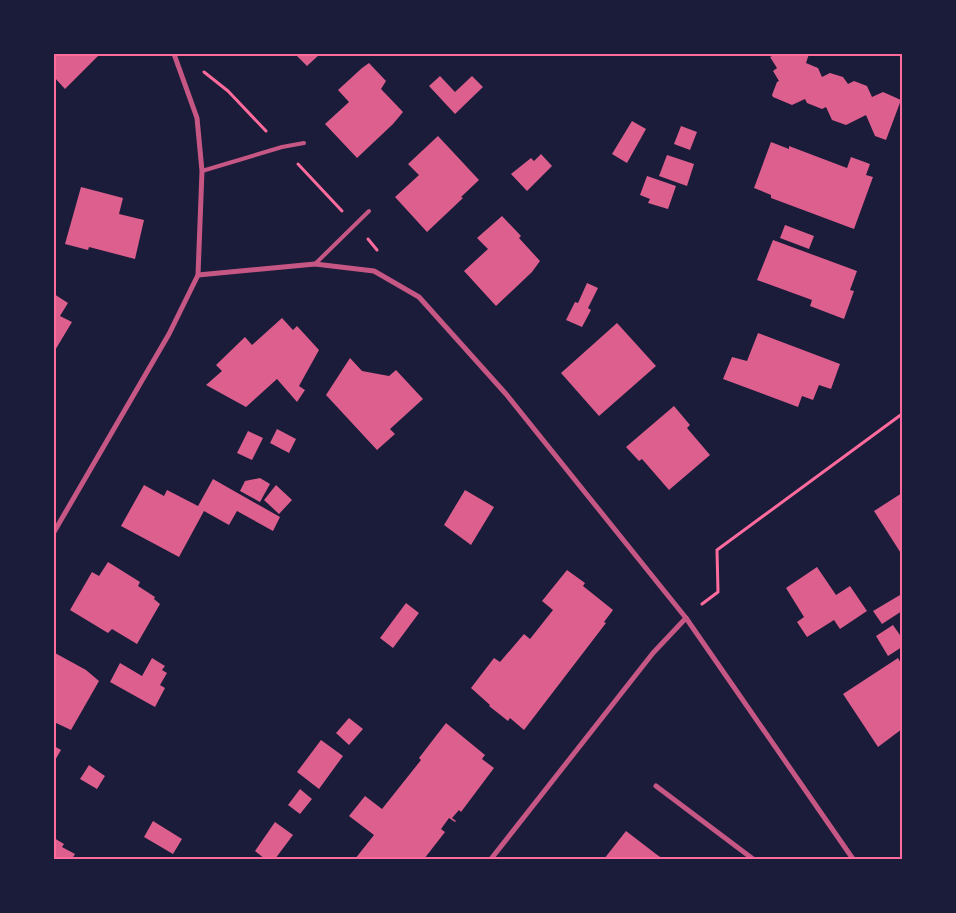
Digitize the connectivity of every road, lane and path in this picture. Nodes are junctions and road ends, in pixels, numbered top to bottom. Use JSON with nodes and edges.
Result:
{"nodes":[{"id":1,"x":174,"y":54,"type":"edge"},
{"id":2,"x":197,"y":66,"type":"dead end"},
{"id":3,"x":304,"y":143,"type":"dead end"},
{"id":4,"x":282,"y":147,"type":"junction"},
{"id":5,"x":202,"y":172,"type":"junction"},
{"id":6,"x":369,"y":211,"type":"dead end"},
{"id":7,"x":355,"y":224,"type":"junction"},
{"id":8,"x":380,"y":253,"type":"dead end"},
{"id":9,"x":316,"y":264,"type":"junction"},
{"id":10,"x":198,"y":275,"type":"junction"},
{"id":11,"x":902,"y":414,"type":"edge"},
{"id":12,"x":54,"y":532,"type":"edge"},
{"id":13,"x":686,"y":618,"type":"junction"},
{"id":14,"x":656,"y":786,"type":"dead end"},
{"id":15,"x":492,"y":859,"type":"edge"},
{"id":16,"x":753,"y":859,"type":"edge"},
{"id":17,"x":853,"y":859,"type":"edge"}],
"edges":[{"from":1,"to":5,"type":"street"},
{"from":2,"to":4,"type":"path"},
{"from":3,"to":4,"type":"lane"},
{"from":4,"to":5,"type":"lane"},
{"from":4,"to":7,"type":"path"},
{"from":5,"to":10,"type":"street"},
{"from":6,"to":7,"type":"lane"},
{"from":7,"to":8,"type":"path"},
{"from":7,"to":9,"type":"lane"},
{"from":9,"to":10,"type":"street"},
{"from":9,"to":13,"type":"street"},
{"from":10,"to":12,"type":"street"},
{"from":11,"to":13,"type":"path"},
{"from":13,"to":15,"type":"street"},
{"from":13,"to":17,"type":"street"},
{"from":14,"to":16,"type":"street"}]}
